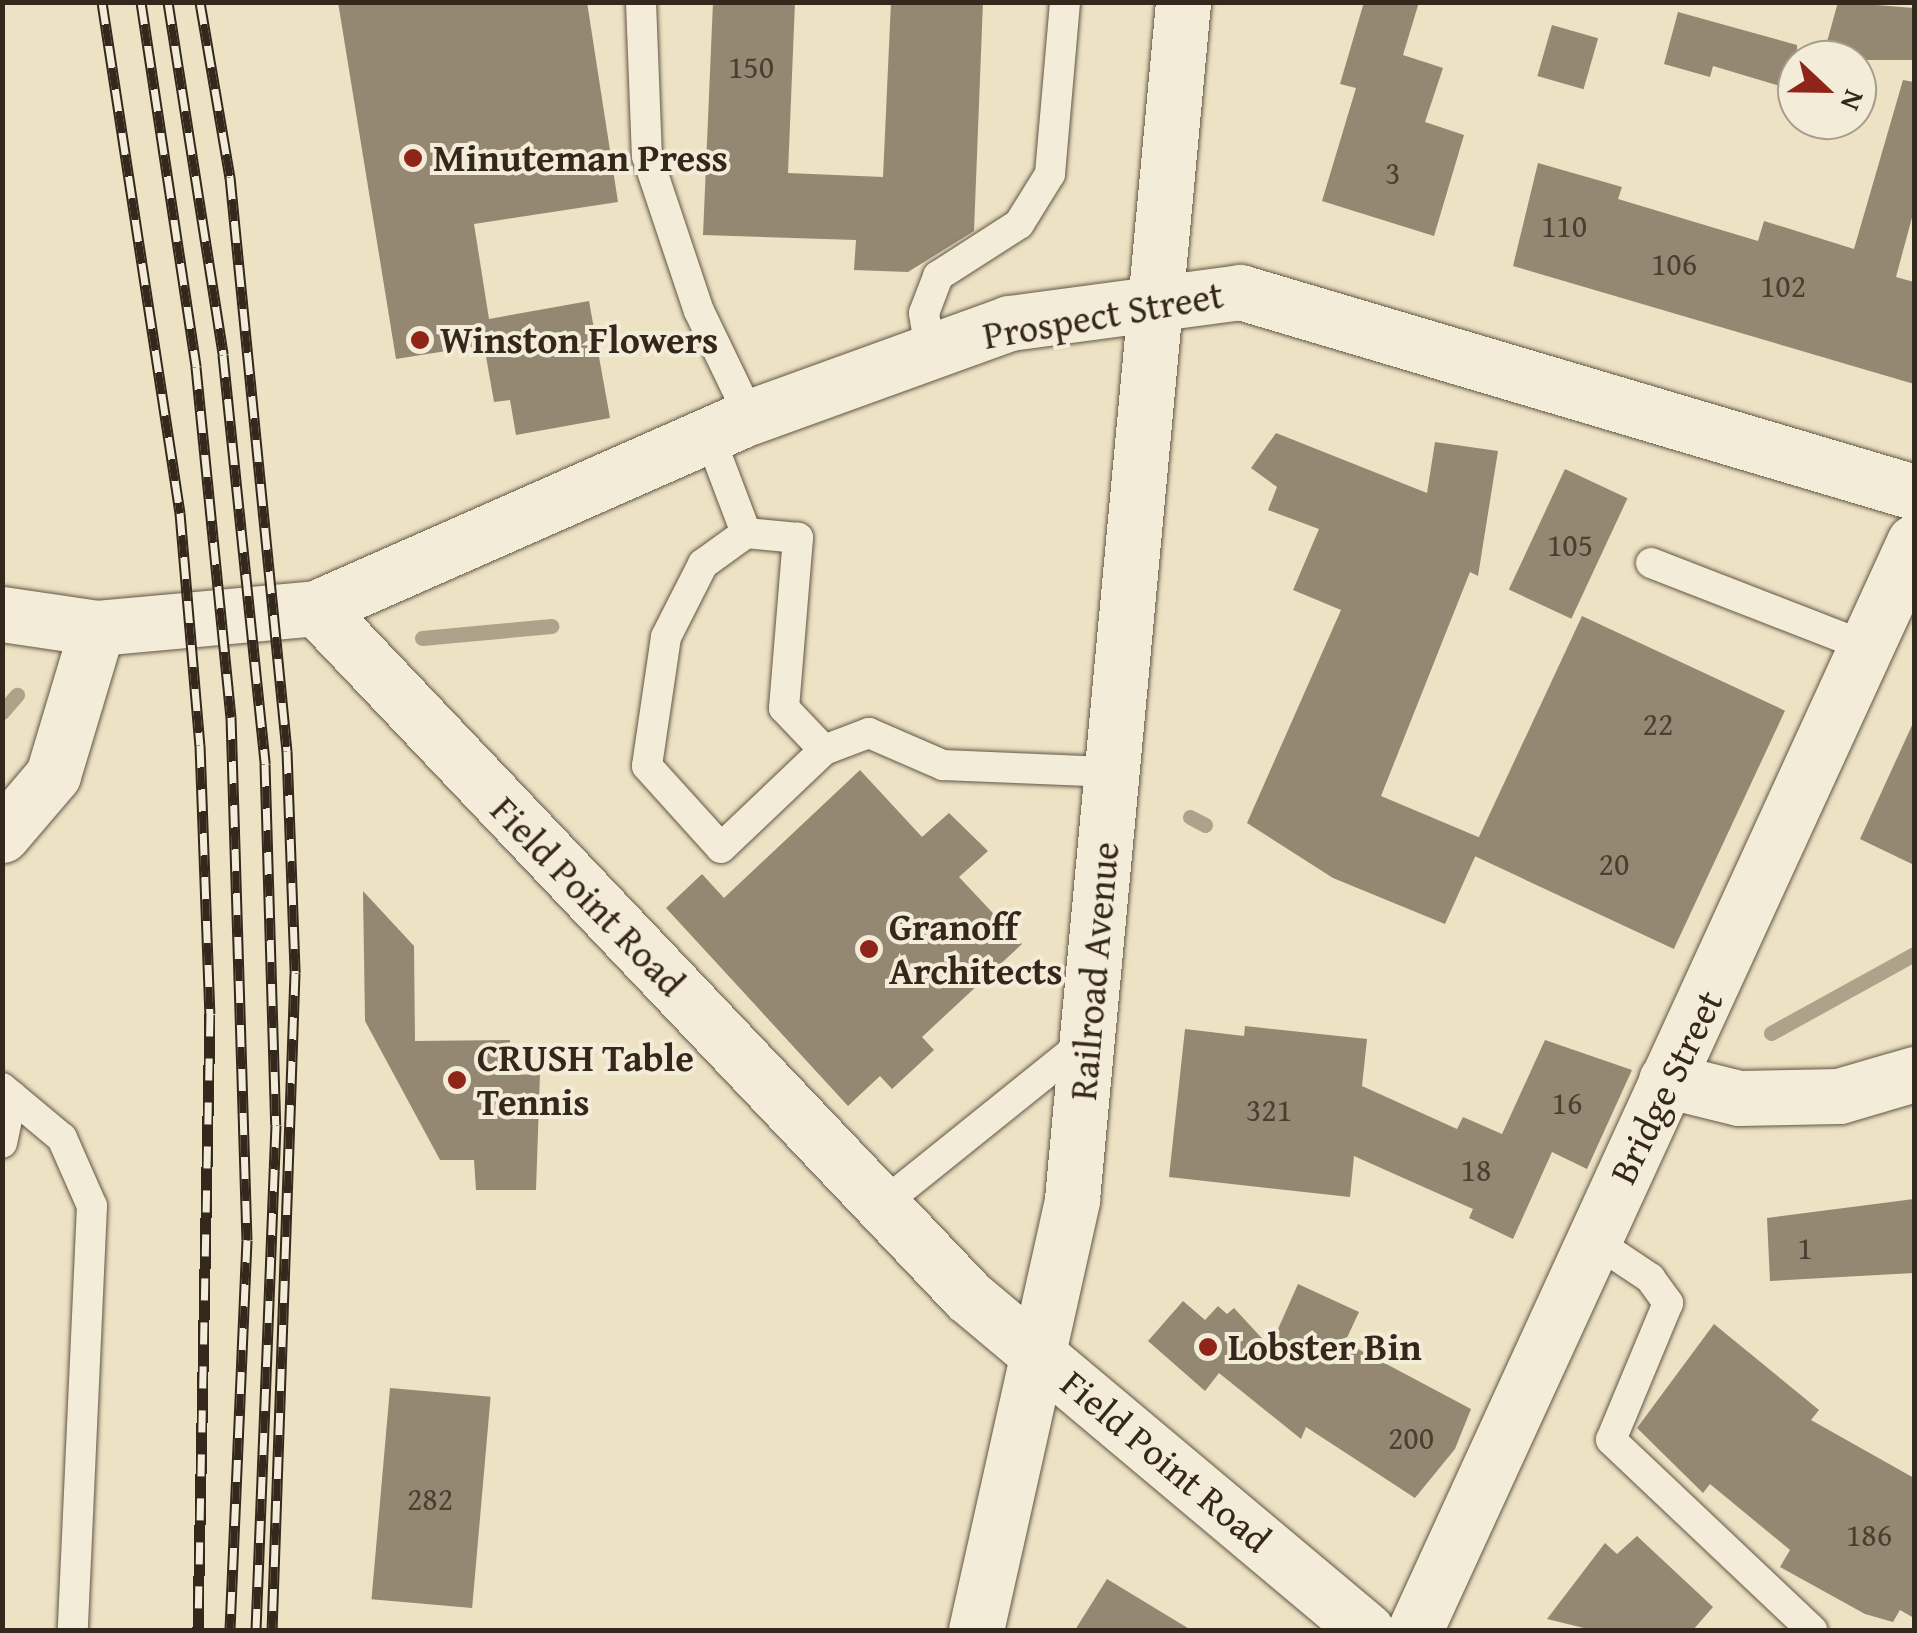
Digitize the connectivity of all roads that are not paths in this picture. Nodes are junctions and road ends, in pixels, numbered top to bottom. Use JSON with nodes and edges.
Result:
{"nodes":[{"id":1,"x":641,"y":2,"type":"edge"},
{"id":2,"x":1065,"y":2,"type":"edge"},
{"id":3,"x":1183,"y":2,"type":"edge"},
{"id":4,"x":1154,"y":302,"type":"junction"},
{"id":5,"x":930,"y":351,"type":"junction"},
{"id":6,"x":729,"y":426,"type":"junction"},
{"id":7,"x":1914,"y":492,"type":"edge"},
{"id":8,"x":746,"y":533,"type":"junction"},
{"id":9,"x":1914,"y":542,"type":"edge"},
{"id":10,"x":1651,"y":562,"type":"dead end"},
{"id":11,"x":316,"y":608,"type":"junction"},
{"id":12,"x":2,"y":614,"type":"edge"},
{"id":13,"x":97,"y":628,"type":"junction"},
{"id":14,"x":1868,"y":647,"type":"junction"},
{"id":15,"x":824,"y":750,"type":"junction"},
{"id":16,"x":1113,"y":772,"type":"junction"},
{"id":17,"x":2,"y":835,"type":"edge"},
{"id":18,"x":1089,"y":1039,"type":"junction"},
{"id":19,"x":1914,"y":1074,"type":"edge"},
{"id":20,"x":1666,"y":1080,"type":"junction"},
{"id":21,"x":7,"y":1092,"type":"edge"},
{"id":22,"x":2,"y":1143,"type":"edge"},
{"id":23,"x":883,"y":1204,"type":"junction"},
{"id":24,"x":1593,"y":1240,"type":"junction"},
{"id":25,"x":1040,"y":1355,"type":"junction"},
{"id":26,"x":73,"y":1630,"type":"edge"},
{"id":27,"x":976,"y":1630,"type":"edge"},
{"id":28,"x":1366,"y":1630,"type":"edge"},
{"id":29,"x":1415,"y":1630,"type":"edge"},
{"id":30,"x":1812,"y":1630,"type":"edge"}],
"edges":[{"from":1,"to":6,"type":"lane"},
{"from":2,"to":5,"type":"lane"},
{"from":3,"to":4,"type":"main road","name":"Railroad Avenue"},
{"from":4,"to":5,"type":"main road","name":"Prospect Street"},
{"from":4,"to":7,"type":"main road","name":"Prospect Street"},
{"from":4,"to":16,"type":"main road","name":"Railroad Avenue"},
{"from":5,"to":6,"type":"main road","name":"Prospect Street"},
{"from":6,"to":8,"type":"lane"},
{"from":6,"to":11,"type":"main road","name":"Prospect Street"},
{"from":8,"to":15,"type":"lane"},
{"from":8,"to":15,"type":"lane"},
{"from":9,"to":14,"type":"main road","name":"Bridge Street"},
{"from":10,"to":14,"type":"lane"},
{"from":11,"to":13,"type":"main road"},
{"from":11,"to":23,"type":"main road","name":"Field Point Road"},
{"from":12,"to":13,"type":"main road"},
{"from":13,"to":17,"type":"main road"},
{"from":14,"to":20,"type":"main road","name":"Bridge Street"},
{"from":15,"to":16,"type":"lane"},
{"from":16,"to":18,"type":"main road","name":"Railroad Avenue"},
{"from":18,"to":23,"type":"lane"},
{"from":18,"to":25,"type":"main road","name":"Railroad Avenue"},
{"from":19,"to":20,"type":"main road"},
{"from":20,"to":24,"type":"main road","name":"Bridge Street"},
{"from":21,"to":22,"type":"lane"},
{"from":21,"to":26,"type":"lane"},
{"from":23,"to":25,"type":"main road","name":"Field Point Road"},
{"from":24,"to":29,"type":"main road","name":"Bridge Street"},
{"from":24,"to":30,"type":"lane"},
{"from":25,"to":27,"type":"main road","name":"Railroad Avenue"},
{"from":25,"to":28,"type":"main road","name":"Field Point Road"}]}
